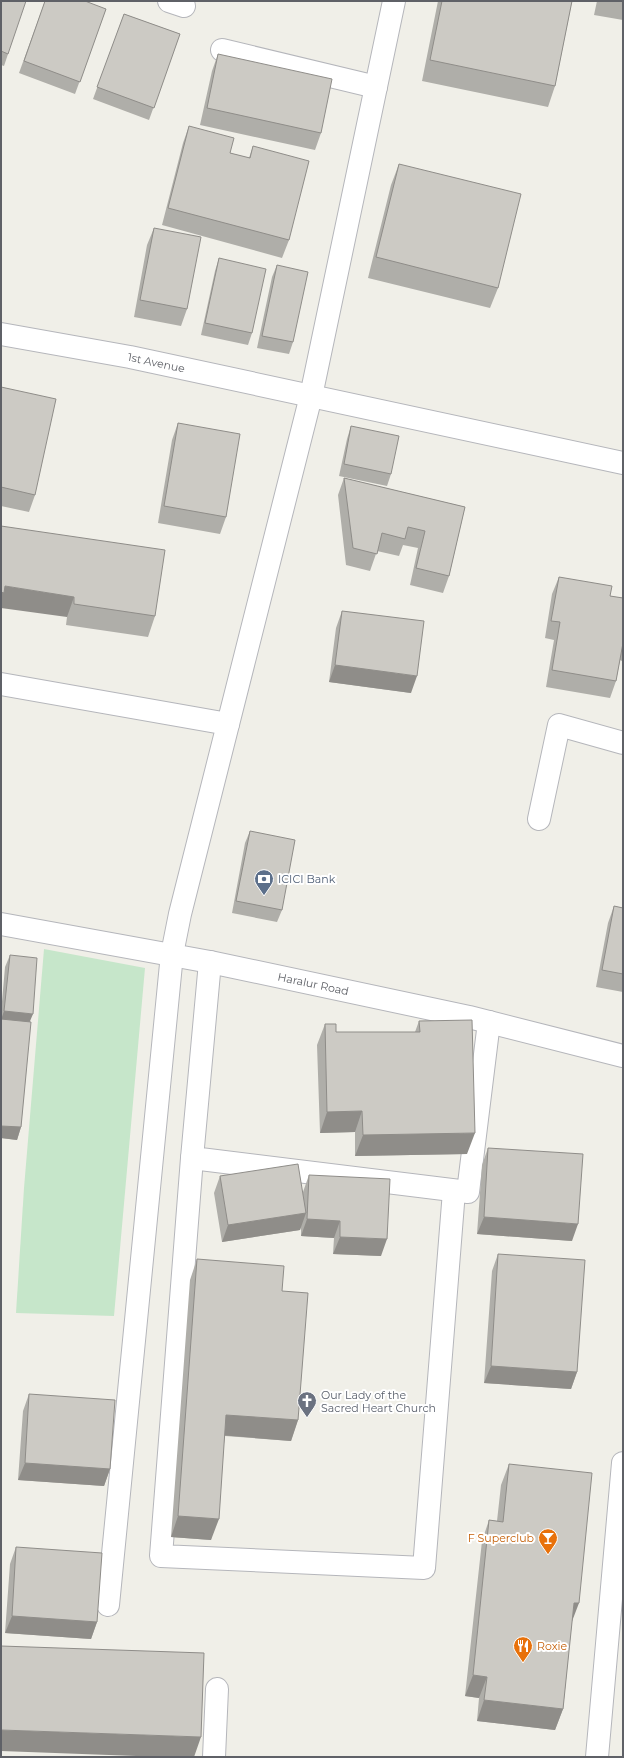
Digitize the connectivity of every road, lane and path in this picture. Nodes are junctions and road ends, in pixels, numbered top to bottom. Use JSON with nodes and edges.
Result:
{"nodes":[{"id":1,"x":394,"y":1,"type":"edge"},
{"id":2,"x":222,"y":50,"type":"dead end"},
{"id":3,"x":376,"y":87,"type":"junction"},
{"id":4,"x":1,"y":334,"type":"edge"},
{"id":5,"x":311,"y":396,"type":"junction"},
{"id":6,"x":623,"y":463,"type":"edge"},
{"id":7,"x":1,"y":684,"type":"edge"},
{"id":8,"x":228,"y":724,"type":"junction"},
{"id":9,"x":623,"y":743,"type":"edge"},
{"id":10,"x":539,"y":819,"type":"dead end"},
{"id":11,"x":1,"y":924,"type":"edge"},
{"id":12,"x":172,"y":954,"type":"junction"},
{"id":13,"x":210,"y":962,"type":"junction"},
{"id":14,"x":489,"y":1022,"type":"junction"},
{"id":15,"x":623,"y":1056,"type":"edge"},
{"id":16,"x":192,"y":1158,"type":"junction"},
{"id":17,"x":454,"y":1191,"type":"junction"},
{"id":18,"x":623,"y":1463,"type":"edge"},
{"id":19,"x":108,"y":1605,"type":"dead end"},
{"id":20,"x":217,"y":1689,"type":"dead end"},
{"id":21,"x":214,"y":1757,"type":"edge"},
{"id":22,"x":597,"y":1757,"type":"edge"}],
"edges":[{"from":1,"to":3,"type":"street"},
{"from":2,"to":3,"type":"street"},
{"from":3,"to":5,"type":"street"},
{"from":4,"to":5,"type":"street","name":"1st Avenue"},
{"from":5,"to":6,"type":"street","name":"1st Avenue"},
{"from":5,"to":8,"type":"street"},
{"from":7,"to":8,"type":"street"},
{"from":8,"to":12,"type":"street"},
{"from":9,"to":10,"type":"street"},
{"from":11,"to":12,"type":"street","name":"Haralur Road"},
{"from":12,"to":13,"type":"street","name":"Haralur Road"},
{"from":12,"to":19,"type":"street"},
{"from":13,"to":14,"type":"street","name":"Haralur Road"},
{"from":13,"to":16,"type":"street"},
{"from":14,"to":15,"type":"street","name":"Haralur Road"},
{"from":14,"to":17,"type":"street"},
{"from":16,"to":17,"type":"street"},
{"from":16,"to":17,"type":"street"},
{"from":18,"to":22,"type":"street"},
{"from":20,"to":21,"type":"street"}]}
